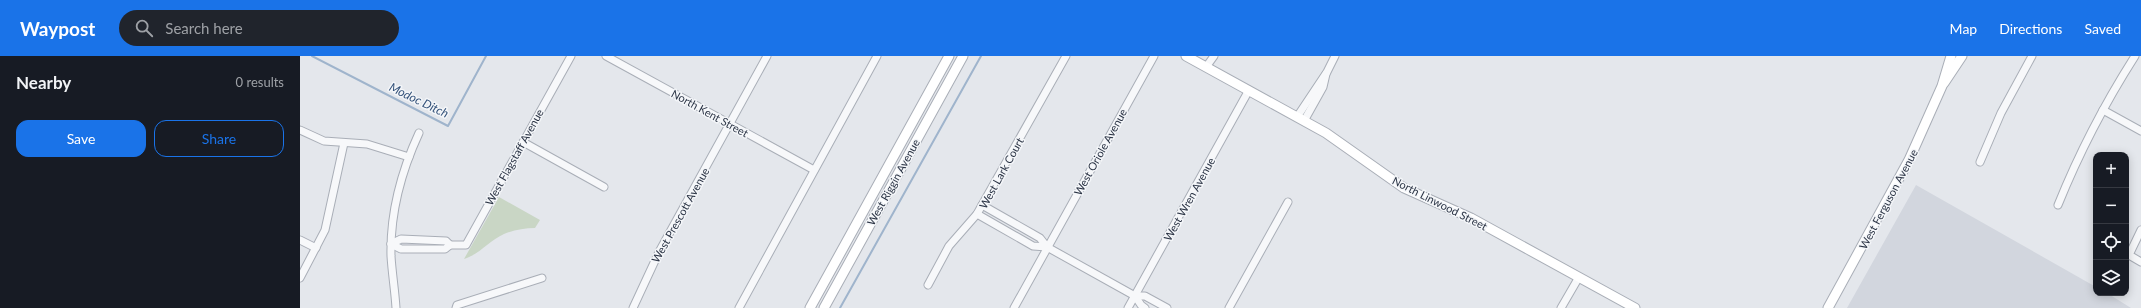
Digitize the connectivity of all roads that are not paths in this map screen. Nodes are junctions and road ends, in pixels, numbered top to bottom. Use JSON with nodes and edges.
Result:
{"nodes":[{"id":1,"x":571,"y":56,"type":"edge"},
{"id":2,"x":606,"y":56,"type":"edge"},
{"id":3,"x":767,"y":56,"type":"edge"},
{"id":4,"x":877,"y":56,"type":"edge"},
{"id":5,"x":949,"y":56,"type":"edge"},
{"id":6,"x":963,"y":56,"type":"edge"},
{"id":7,"x":1066,"y":56,"type":"edge"},
{"id":8,"x":1154,"y":56,"type":"edge"},
{"id":9,"x":1186,"y":56,"type":"edge"},
{"id":10,"x":1214,"y":56,"type":"edge"},
{"id":11,"x":1335,"y":56,"type":"edge"},
{"id":12,"x":1951,"y":56,"type":"edge"},
{"id":13,"x":1962,"y":56,"type":"edge"},
{"id":14,"x":2032,"y":56,"type":"edge"},
{"id":15,"x":2135,"y":56,"type":"edge"},
{"id":16,"x":1206,"y":67,"type":"junction"},
{"id":17,"x":1942,"y":86,"type":"junction"},
{"id":18,"x":1249,"y":90,"type":"junction"},
{"id":19,"x":2102,"y":110,"type":"junction"},
{"id":20,"x":1300,"y":119,"type":"junction"},
{"id":21,"x":730,"y":124,"type":"junction"},
{"id":22,"x":300,"y":130,"type":"edge"},
{"id":23,"x":2141,"y":131,"type":"edge"},
{"id":24,"x":419,"y":133,"type":"dead end"},
{"id":25,"x":523,"y":142,"type":"junction"},
{"id":26,"x":344,"y":143,"type":"junction"},
{"id":27,"x":409,"y":158,"type":"junction"},
{"id":28,"x":1980,"y":162,"type":"dead end"},
{"id":29,"x":814,"y":170,"type":"junction"},
{"id":30,"x":604,"y":187,"type":"dead end"},
{"id":31,"x":1288,"y":202,"type":"dead end"},
{"id":32,"x":982,"y":205,"type":"junction"},
{"id":33,"x":2058,"y":205,"type":"dead end"},
{"id":34,"x":977,"y":214,"type":"junction"},
{"id":35,"x":2141,"y":230,"type":"edge"},
{"id":36,"x":300,"y":240,"type":"edge"},
{"id":37,"x":391,"y":244,"type":"junction"},
{"id":38,"x":1047,"y":247,"type":"junction"},
{"id":39,"x":316,"y":248,"type":"junction"},
{"id":40,"x":2141,"y":262,"type":"edge"},
{"id":41,"x":1579,"y":277,"type":"junction"},
{"id":42,"x":300,"y":278,"type":"edge"},
{"id":43,"x":542,"y":278,"type":"dead end"},
{"id":44,"x":824,"y":283,"type":"junction"},
{"id":45,"x":928,"y":285,"type":"dead end"},
{"id":46,"x":1135,"y":296,"type":"junction"},
{"id":47,"x":457,"y":306,"type":"edge"},
{"id":48,"x":396,"y":308,"type":"edge"},
{"id":49,"x":634,"y":308,"type":"edge"},
{"id":50,"x":739,"y":308,"type":"edge"},
{"id":51,"x":810,"y":308,"type":"edge"},
{"id":52,"x":815,"y":308,"type":"edge"},
{"id":53,"x":824,"y":308,"type":"edge"},
{"id":54,"x":1014,"y":308,"type":"edge"},
{"id":55,"x":1128,"y":308,"type":"edge"},
{"id":56,"x":1145,"y":308,"type":"edge"},
{"id":57,"x":1167,"y":308,"type":"edge"},
{"id":58,"x":1229,"y":308,"type":"edge"},
{"id":59,"x":1561,"y":308,"type":"edge"},
{"id":60,"x":1634,"y":308,"type":"edge"},
{"id":61,"x":1828,"y":308,"type":"edge"}],
"edges":[{"from":1,"to":25,"type":"street","name":"West Flagstaff Avenue"},
{"from":2,"to":21,"type":"street","name":"North Kent Street"},
{"from":3,"to":21,"type":"street","name":"West Prescott Avenue"},
{"from":4,"to":29,"type":"street"},
{"from":5,"to":44,"type":"street","name":"West Riggin Avenue"},
{"from":6,"to":53,"type":"street","name":"West Riggin Avenue"},
{"from":7,"to":32,"type":"street","name":"West Lark Court"},
{"from":8,"to":38,"type":"street","name":"West Oriole Avenue"},
{"from":9,"to":16,"type":"street","name":"North Linwood Street"},
{"from":10,"to":16,"type":"street"},
{"from":11,"to":20,"type":"street"},
{"from":12,"to":17,"type":"street","name":"West Ferguson Avenue"},
{"from":13,"to":17,"type":"street","name":"West Ferguson Avenue"},
{"from":14,"to":28,"type":"street"},
{"from":15,"to":19,"type":"street"},
{"from":16,"to":18,"type":"street","name":"North Linwood Street"},
{"from":17,"to":61,"type":"street","name":"West Ferguson Avenue"},
{"from":18,"to":20,"type":"street","name":"North Linwood Street"},
{"from":18,"to":46,"type":"street","name":"West Wren Avenue"},
{"from":19,"to":23,"type":"street"},
{"from":19,"to":33,"type":"street"},
{"from":20,"to":41,"type":"street","name":"North Linwood Street"},
{"from":21,"to":29,"type":"street","name":"North Kent Street"},
{"from":21,"to":49,"type":"street","name":"West Prescott Avenue"},
{"from":22,"to":26,"type":"street"},
{"from":24,"to":27,"type":"street"},
{"from":25,"to":30,"type":"street"},
{"from":25,"to":37,"type":"street","name":"West Flagstaff Avenue"},
{"from":26,"to":27,"type":"street"},
{"from":26,"to":39,"type":"street"},
{"from":27,"to":37,"type":"street"},
{"from":29,"to":50,"type":"street"},
{"from":31,"to":58,"type":"street"},
{"from":32,"to":34,"type":"street","name":"West Lark Court"},
{"from":32,"to":38,"type":"street"},
{"from":34,"to":38,"type":"street"},
{"from":34,"to":45,"type":"street","name":"West Lark Court"},
{"from":35,"to":40,"type":"street"},
{"from":36,"to":39,"type":"street"},
{"from":37,"to":48,"type":"street"},
{"from":38,"to":46,"type":"street"},
{"from":38,"to":54,"type":"street","name":"West Oriole Avenue"},
{"from":39,"to":42,"type":"street"},
{"from":41,"to":59,"type":"street"},
{"from":41,"to":60,"type":"street","name":"North Linwood Street"},
{"from":43,"to":47,"type":"street"},
{"from":44,"to":51,"type":"street","name":"West Riggin Avenue"},
{"from":44,"to":52,"type":"street"},
{"from":46,"to":55,"type":"street","name":"West Wren Avenue"},
{"from":46,"to":56,"type":"street"},
{"from":46,"to":57,"type":"street"}]}
